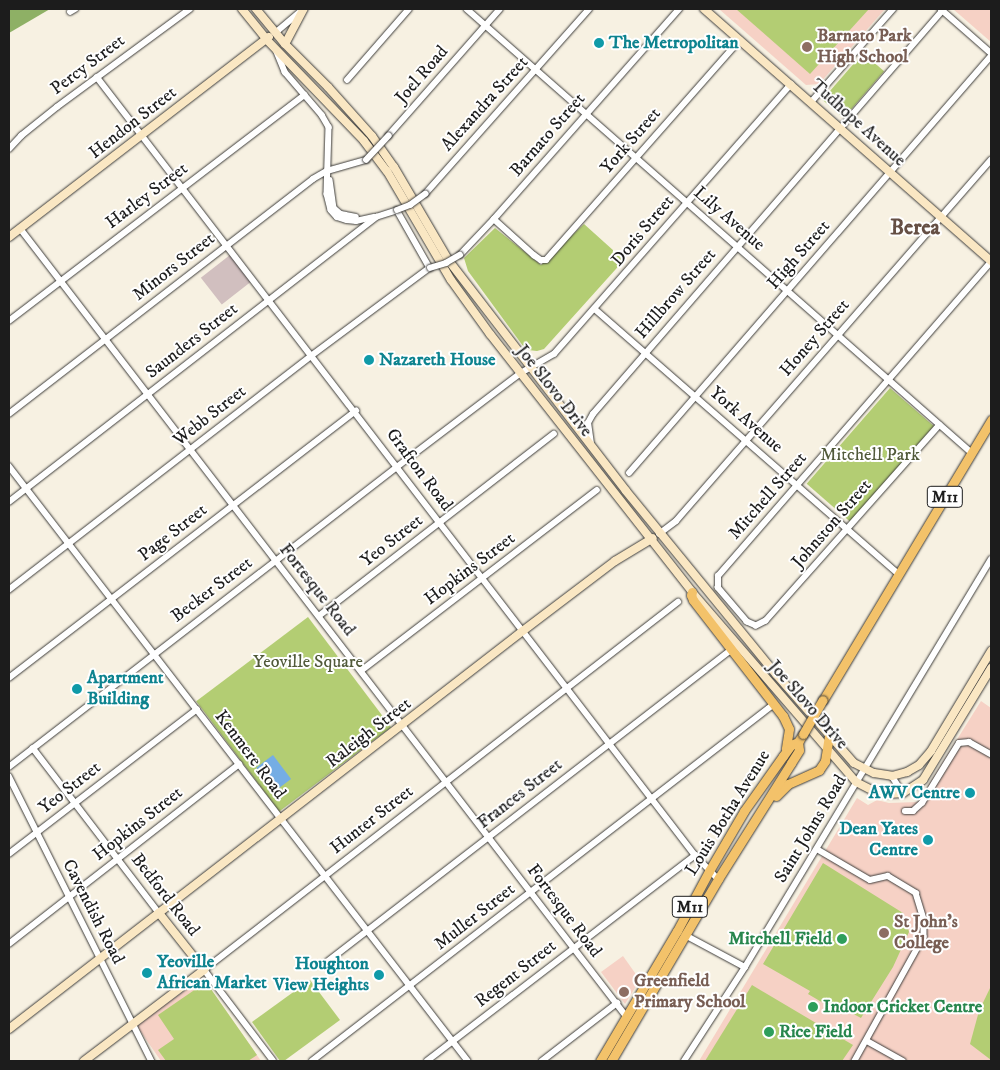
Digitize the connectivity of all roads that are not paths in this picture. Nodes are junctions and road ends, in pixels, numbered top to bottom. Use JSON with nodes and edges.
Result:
{"nodes":[{"id":1,"x":190,"y":9,"type":"edge"},
{"id":2,"x":242,"y":9,"type":"edge"},
{"id":3,"x":256,"y":9,"type":"edge"},
{"id":4,"x":304,"y":9,"type":"edge"},
{"id":5,"x":408,"y":9,"type":"edge"},
{"id":6,"x":466,"y":9,"type":"edge"},
{"id":7,"x":500,"y":9,"type":"edge"},
{"id":8,"x":589,"y":9,"type":"edge"},
{"id":9,"x":679,"y":9,"type":"edge"},
{"id":10,"x":704,"y":9,"type":"edge"},
{"id":11,"x":893,"y":9,"type":"edge"},
{"id":12,"x":942,"y":10,"type":"edge"},
{"id":13,"x":485,"y":25,"type":"junction"},
{"id":14,"x":275,"y":33,"type":"junction"},
{"id":15,"x":266,"y":39,"type":"junction"},
{"id":16,"x":740,"y":40,"type":"junction"},
{"id":17,"x":285,"y":44,"type":"junction"},
{"id":18,"x":277,"y":51,"type":"junction"},
{"id":19,"x":991,"y":54,"type":"edge"},
{"id":20,"x":536,"y":70,"type":"junction"},
{"id":21,"x":98,"y":77,"type":"junction"},
{"id":22,"x":347,"y":80,"type":"dead end"},
{"id":23,"x":791,"y":84,"type":"junction"},
{"id":24,"x":305,"y":96,"type":"junction"},
{"id":25,"x":812,"y":101,"type":"junction"},
{"id":26,"x":586,"y":114,"type":"junction"},
{"id":27,"x":839,"y":129,"type":"junction"},
{"id":28,"x":142,"y":134,"type":"junction"},
{"id":29,"x":9,"y":149,"type":"edge"},
{"id":30,"x":637,"y":158,"type":"junction"},
{"id":31,"x":366,"y":160,"type":"joint"},
{"id":32,"x":991,"y":160,"type":"edge"},
{"id":33,"x":328,"y":170,"type":"junction"},
{"id":34,"x":891,"y":173,"type":"junction"},
{"id":35,"x":183,"y":188,"type":"junction"},
{"id":36,"x":686,"y":202,"type":"junction"},
{"id":37,"x":397,"y":210,"type":"junction"},
{"id":38,"x":376,"y":217,"type":"junction"},
{"id":39,"x":942,"y":217,"type":"junction"},
{"id":40,"x":494,"y":219,"type":"junction"},
{"id":41,"x":20,"y":228,"type":"junction"},
{"id":42,"x":9,"y":237,"type":"edge"},
{"id":43,"x":227,"y":245,"type":"junction"},
{"id":44,"x":738,"y":246,"type":"junction"},
{"id":45,"x":991,"y":262,"type":"edge"},
{"id":46,"x":430,"y":268,"type":"junction"},
{"id":47,"x":60,"y":281,"type":"junction"},
{"id":48,"x":788,"y":290,"type":"junction"},
{"id":49,"x":270,"y":301,"type":"junction"},
{"id":50,"x":595,"y":309,"type":"junction"},
{"id":51,"x":9,"y":321,"type":"edge"},
{"id":52,"x":838,"y":334,"type":"junction"},
{"id":53,"x":105,"y":339,"type":"junction"},
{"id":54,"x":645,"y":352,"type":"junction"},
{"id":55,"x":312,"y":356,"type":"junction"},
{"id":56,"x":531,"y":368,"type":"junction"},
{"id":57,"x":521,"y":373,"type":"junction"},
{"id":58,"x":889,"y":379,"type":"junction"},
{"id":59,"x":148,"y":394,"type":"junction"},
{"id":60,"x":695,"y":396,"type":"junction"},
{"id":61,"x":356,"y":411,"type":"junction"},
{"id":62,"x":9,"y":414,"type":"edge"},
{"id":63,"x":991,"y":420,"type":"edge"},
{"id":64,"x":940,"y":424,"type":"junction"},
{"id":65,"x":554,"y":434,"type":"dead end"},
{"id":66,"x":746,"y":441,"type":"junction"},
{"id":67,"x":591,"y":446,"type":"junction"},
{"id":68,"x":191,"y":450,"type":"junction"},
{"id":69,"x":972,"y":453,"type":"junction"},
{"id":70,"x":9,"y":466,"type":"edge"},
{"id":71,"x":397,"y":467,"type":"junction"},
{"id":72,"x":629,"y":472,"type":"dead end"},
{"id":73,"x":797,"y":485,"type":"junction"},
{"id":74,"x":26,"y":489,"type":"junction"},
{"id":75,"x":597,"y":490,"type":"dead end"},
{"id":76,"x":9,"y":502,"type":"edge"},
{"id":77,"x":233,"y":505,"type":"junction"},
{"id":78,"x":439,"y":523,"type":"junction"},
{"id":79,"x":848,"y":529,"type":"junction"},
{"id":80,"x":659,"y":534,"type":"junction"},
{"id":81,"x":650,"y":539,"type":"junction"},
{"id":82,"x":68,"y":543,"type":"junction"},
{"id":83,"x":991,"y":560,"type":"edge"},
{"id":84,"x":275,"y":561,"type":"junction"},
{"id":85,"x":898,"y":574,"type":"junction"},
{"id":86,"x":483,"y":578,"type":"junction"},
{"id":87,"x":9,"y":590,"type":"edge"},
{"id":88,"x":692,"y":592,"type":"junction"},
{"id":89,"x":111,"y":599,"type":"junction"},
{"id":90,"x":678,"y":602,"type":"dead end"},
{"id":91,"x":319,"y":616,"type":"junction"},
{"id":92,"x":766,"y":622,"type":"joint"},
{"id":93,"x":524,"y":630,"type":"junction"},
{"id":94,"x":731,"y":650,"type":"junction"},
{"id":95,"x":991,"y":651,"type":"edge"},
{"id":96,"x":153,"y":654,"type":"junction"},
{"id":97,"x":991,"y":668,"type":"edge"},
{"id":98,"x":361,"y":671,"type":"junction"},
{"id":99,"x":9,"y":678,"type":"edge"},
{"id":100,"x":568,"y":688,"type":"junction"},
{"id":101,"x":774,"y":704,"type":"junction"},
{"id":102,"x":197,"y":709,"type":"junction"},
{"id":103,"x":402,"y":726,"type":"junction"},
{"id":104,"x":829,"y":737,"type":"junction"},
{"id":105,"x":801,"y":738,"type":"junction"},
{"id":106,"x":611,"y":743,"type":"junction"},
{"id":107,"x":33,"y":748,"type":"junction"},
{"id":108,"x":827,"y":750,"type":"junction"},
{"id":109,"x":991,"y":754,"type":"edge"},
{"id":110,"x":783,"y":756,"type":"junction"},
{"id":111,"x":239,"y":764,"type":"junction"},
{"id":112,"x":9,"y":767,"type":"edge"},
{"id":113,"x":865,"y":770,"type":"junction"},
{"id":114,"x":9,"y":776,"type":"edge"},
{"id":115,"x":892,"y":776,"type":"junction"},
{"id":116,"x":445,"y":782,"type":"junction"},
{"id":117,"x":856,"y":782,"type":"junction"},
{"id":118,"x":904,"y":793,"type":"junction"},
{"id":119,"x":652,"y":800,"type":"junction"},
{"id":120,"x":75,"y":804,"type":"junction"},
{"id":121,"x":905,"y":811,"type":"dead end"},
{"id":122,"x":280,"y":820,"type":"junction"},
{"id":123,"x":36,"y":834,"type":"junction"},
{"id":124,"x":746,"y":835,"type":"junction"},
{"id":125,"x":489,"y":837,"type":"junction"},
{"id":126,"x":817,"y":849,"type":"junction"},
{"id":127,"x":9,"y":854,"type":"edge"},
{"id":128,"x":695,"y":855,"type":"junction"},
{"id":129,"x":118,"y":860,"type":"junction"},
{"id":130,"x":709,"y":871,"type":"junction"},
{"id":131,"x":325,"y":876,"type":"junction"},
{"id":132,"x":718,"y":879,"type":"junction"},
{"id":133,"x":532,"y":893,"type":"junction"},
{"id":134,"x":70,"y":898,"type":"junction"},
{"id":135,"x":159,"y":913,"type":"junction"},
{"id":136,"x":367,"y":931,"type":"junction"},
{"id":137,"x":685,"y":936,"type":"junction"},
{"id":138,"x":9,"y":944,"type":"edge"},
{"id":139,"x":574,"y":948,"type":"junction"},
{"id":140,"x":100,"y":959,"type":"junction"},
{"id":141,"x":327,"y":962,"type":"dead end"},
{"id":142,"x":745,"y":967,"type":"junction"},
{"id":143,"x":204,"y":970,"type":"junction"},
{"id":144,"x":409,"y":987,"type":"junction"},
{"id":145,"x":617,"y":1004,"type":"junction"},
{"id":146,"x":627,"y":1016,"type":"junction"},
{"id":147,"x":133,"y":1022,"type":"junction"},
{"id":148,"x":9,"y":1029,"type":"edge"},
{"id":149,"x":867,"y":1041,"type":"junction"},
{"id":150,"x":453,"y":1042,"type":"junction"},
{"id":151,"x":84,"y":1061,"type":"edge"},
{"id":152,"x":152,"y":1061,"type":"edge"},
{"id":153,"x":273,"y":1061,"type":"edge"},
{"id":154,"x":312,"y":1061,"type":"edge"},
{"id":155,"x":427,"y":1061,"type":"edge"},
{"id":156,"x":468,"y":1061,"type":"edge"},
{"id":157,"x":542,"y":1061,"type":"edge"},
{"id":158,"x":600,"y":1061,"type":"edge"},
{"id":159,"x":611,"y":1061,"type":"edge"},
{"id":160,"x":684,"y":1061,"type":"edge"},
{"id":161,"x":855,"y":1061,"type":"edge"},
{"id":162,"x":903,"y":1061,"type":"edge"}],
"edges":[{"from":1,"to":21,"type":"street","name":"Percy Street"},
{"from":2,"to":15,"type":"main road","name":"Joe Slovo Drive"},
{"from":3,"to":14,"type":"main road","name":"Joe Slovo Drive"},
{"from":4,"to":14,"type":"street"},
{"from":4,"to":17,"type":"main road"},
{"from":5,"to":22,"type":"street"},
{"from":6,"to":13,"type":"street","name":"Lily Avenue"},
{"from":7,"to":13,"type":"street","name":"Joel Road"},
{"from":8,"to":20,"type":"street","name":"Alexandra Street"},
{"from":9,"to":26,"type":"street","name":"Barnato Street"},
{"from":10,"to":16,"type":"main road","name":"Tudhope Avenue"},
{"from":11,"to":25,"type":"street"},
{"from":12,"to":19,"type":"street"},
{"from":12,"to":27,"type":"street","name":"Hillbrow Street"},
{"from":13,"to":20,"type":"street","name":"Lily Avenue"},
{"from":13,"to":31,"type":"street","name":"Joel Road","bridge":true},
{"from":14,"to":15,"type":"main road","name":"Hendon Street"},
{"from":14,"to":17,"type":"main road","name":"Joe Slovo Drive"},
{"from":15,"to":18,"type":"main road","name":"Joe Slovo Drive"},
{"from":15,"to":28,"type":"main road","name":"Hendon Street"},
{"from":16,"to":23,"type":"main road","name":"Tudhope Avenue"},
{"from":16,"to":30,"type":"street","name":"York Street"},
{"from":17,"to":56,"type":"main road","name":"Joe Slovo Drive"},
{"from":18,"to":24,"type":"street"},
{"from":18,"to":57,"type":"main road","name":"Joe Slovo Drive"},
{"from":19,"to":34,"type":"street","name":"High Street"},
{"from":20,"to":26,"type":"street","name":"Lily Avenue"},
{"from":20,"to":37,"type":"street","name":"Alexandra Street","bridge":true},
{"from":21,"to":28,"type":"street","name":"Grafton Road"},
{"from":21,"to":29,"type":"street","name":"Percy Street"},
{"from":23,"to":25,"type":"main road","name":"Tudhope Avenue"},
{"from":23,"to":36,"type":"street","name":"Doris Street"},
{"from":24,"to":33,"type":"street"},
{"from":24,"to":35,"type":"street","name":"Harley Street"},
{"from":25,"to":27,"type":"main road","name":"Tudhope Avenue"},
{"from":26,"to":30,"type":"street","name":"Lily Avenue"},
{"from":26,"to":40,"type":"street","name":"Barnato Street"},
{"from":27,"to":34,"type":"main road","name":"Tudhope Avenue"},
{"from":27,"to":44,"type":"street","name":"Hillbrow Street"},
{"from":28,"to":35,"type":"street","name":"Grafton Road"},
{"from":28,"to":41,"type":"main road","name":"Hendon Street"},
{"from":30,"to":36,"type":"street","name":"Lily Avenue"},
{"from":30,"to":40,"type":"street","name":"York Street"},
{"from":31,"to":33,"type":"street","name":"Minors Street"},
{"from":32,"to":39,"type":"street","name":"Honey Street"},
{"from":33,"to":38,"type":"street"},
{"from":33,"to":43,"type":"street","name":"Minors Street"},
{"from":34,"to":39,"type":"main road","name":"Tudhope Avenue"},
{"from":34,"to":48,"type":"street","name":"High Street"},
{"from":35,"to":43,"type":"street","name":"Grafton Road"},
{"from":35,"to":47,"type":"street","name":"Harley Street"},
{"from":36,"to":44,"type":"street","name":"Lily Avenue"},
{"from":36,"to":50,"type":"street","name":"Doris Street"},
{"from":37,"to":38,"type":"street","name":"Saunders Street"},
{"from":37,"to":46,"type":"street"},
{"from":38,"to":49,"type":"street","name":"Saunders Street"},
{"from":39,"to":45,"type":"main road","name":"Tudhope Avenue"},
{"from":39,"to":52,"type":"street","name":"Honey Street"},
{"from":40,"to":46,"type":"street","name":"Barnato Street","bridge":true},
{"from":41,"to":42,"type":"main road","name":"Hendon Street"},
{"from":41,"to":47,"type":"street","name":"Fortesque Road"},
{"from":43,"to":49,"type":"street","name":"Grafton Road"},
{"from":43,"to":53,"type":"street","name":"Minors Street"},
{"from":44,"to":48,"type":"street","name":"Lily Avenue"},
{"from":44,"to":54,"type":"street","name":"Hillbrow Street"},
{"from":45,"to":58,"type":"street","name":"Mitchell Street"},
{"from":46,"to":55,"type":"street","name":"Webb Street"},
{"from":47,"to":51,"type":"street","name":"Harley Street"},
{"from":47,"to":53,"type":"street","name":"Fortesque Road"},
{"from":48,"to":52,"type":"street","name":"Lily Avenue"},
{"from":48,"to":60,"type":"street","name":"High Street"},
{"from":49,"to":55,"type":"street","name":"Grafton Road"},
{"from":49,"to":59,"type":"street","name":"Saunders Street"},
{"from":50,"to":54,"type":"street","name":"York Avenue"},
{"from":50,"to":56,"type":"street","name":"Doris Street"},
{"from":52,"to":58,"type":"street","name":"Lily Avenue"},
{"from":52,"to":66,"type":"street","name":"Honey Street"},
{"from":53,"to":59,"type":"street","name":"Fortesque Road"},
{"from":53,"to":62,"type":"street","name":"Minors Street"},
{"from":54,"to":60,"type":"street","name":"York Avenue"},
{"from":54,"to":67,"type":"street","name":"Hillbrow Street"},
{"from":55,"to":61,"type":"street","name":"Grafton Road"},
{"from":55,"to":68,"type":"street","name":"Webb Street"},
{"from":56,"to":57,"type":"street","name":"Becker Street"},
{"from":56,"to":67,"type":"main road","name":"Joe Slovo Drive"},
{"from":57,"to":71,"type":"street","name":"Becker Street"},
{"from":57,"to":81,"type":"main road","name":"Joe Slovo Drive"},
{"from":58,"to":64,"type":"street","name":"Lily Avenue"},
{"from":58,"to":73,"type":"street","name":"Mitchell Street"},
{"from":59,"to":68,"type":"street","name":"Fortesque Road"},
{"from":59,"to":74,"type":"street","name":"Saunders Street"},
{"from":60,"to":66,"type":"street","name":"York Avenue"},
{"from":60,"to":72,"type":"street","name":"High Street"},
{"from":61,"to":71,"type":"street","name":"Grafton Road"},
{"from":61,"to":77,"type":"street","name":"Page Street"},
{"from":63,"to":69,"type":"main road","name":"Louis Botha Avenue","number":"M11"},
{"from":64,"to":69,"type":"street","name":"Lily Avenue"},
{"from":64,"to":79,"type":"street","name":"Johnston Street"},
{"from":65,"to":78,"type":"street","name":"Yeo Street"},
{"from":66,"to":73,"type":"street","name":"York Avenue"},
{"from":66,"to":80,"type":"street","name":"Honey Street"},
{"from":67,"to":80,"type":"main road","name":"Joe Slovo Drive"},
{"from":68,"to":77,"type":"street","name":"Fortesque Road"},
{"from":68,"to":82,"type":"street","name":"Webb Street"},
{"from":69,"to":85,"type":"main road","name":"Louis Botha Avenue","number":"M11"},
{"from":70,"to":74,"type":"street","name":"Kenmere Road"},
{"from":71,"to":78,"type":"street","name":"Grafton Road"},
{"from":71,"to":84,"type":"street","name":"Becker Street"},
{"from":73,"to":79,"type":"street","name":"York Avenue"},
{"from":73,"to":92,"type":"street","name":"Mitchell Street"},
{"from":74,"to":76,"type":"street","name":"Saunders Street"},
{"from":74,"to":82,"type":"street","name":"Kenmere Road"},
{"from":75,"to":86,"type":"street","name":"Hopkins Street"},
{"from":77,"to":84,"type":"street","name":"Fortesque Road"},
{"from":77,"to":89,"type":"street","name":"Page Street"},
{"from":78,"to":86,"type":"street","name":"Grafton Road"},
{"from":78,"to":91,"type":"street","name":"Yeo Street"},
{"from":79,"to":85,"type":"street","name":"York Avenue"},
{"from":79,"to":92,"type":"street","name":"Johnston Street"},
{"from":80,"to":81,"type":"main road","name":"Raleigh Street"},
{"from":80,"to":104,"type":"main road","name":"Joe Slovo Drive"},
{"from":81,"to":88,"type":"main road","name":"Joe Slovo Drive"},
{"from":81,"to":93,"type":"main road","name":"Raleigh Street"},
{"from":82,"to":87,"type":"street","name":"Webb Street"},
{"from":82,"to":89,"type":"street","name":"Kenmere Road"},
{"from":83,"to":113,"type":"street","name":"Saint Johns Road"},
{"from":84,"to":91,"type":"street","name":"Fortesque Road"},
{"from":84,"to":96,"type":"street","name":"Becker Street"},
{"from":85,"to":105,"type":"main road","name":"Louis Botha Avenue","number":"M11","bridge":true},
{"from":86,"to":93,"type":"street","name":"Grafton Road"},
{"from":86,"to":98,"type":"street","name":"Hopkins Street"},
{"from":88,"to":94,"type":"main road"},
{"from":88,"to":108,"type":"main road","name":"Joe Slovo Drive"},
{"from":89,"to":96,"type":"street","name":"Kenmere Road"},
{"from":89,"to":99,"type":"street","name":"Page Street"},
{"from":90,"to":100,"type":"street","name":"Hunter Street"},
{"from":91,"to":98,"type":"street","name":"Fortesque Road"},
{"from":93,"to":100,"type":"street","name":"Grafton Road"},
{"from":93,"to":103,"type":"main road","name":"Raleigh Street"},
{"from":94,"to":101,"type":"main road"},
{"from":94,"to":106,"type":"street","name":"Frances Street"},
{"from":95,"to":115,"type":"main road"},
{"from":96,"to":102,"type":"street","name":"Kenmere Road"},
{"from":96,"to":107,"type":"street","name":"Becker Street"},
{"from":97,"to":118,"type":"main road"},
{"from":98,"to":103,"type":"street","name":"Fortesque Road"},
{"from":100,"to":106,"type":"street","name":"Grafton Road"},
{"from":100,"to":116,"type":"street","name":"Hunter Street"},
{"from":101,"to":110,"type":"main road"},
{"from":101,"to":119,"type":"street","name":"Muller Street"},
{"from":102,"to":111,"type":"street","name":"Kenmere Road"},
{"from":102,"to":120,"type":"street","name":"Yeo Street"},
{"from":103,"to":116,"type":"street","name":"Fortesque Road"},
{"from":103,"to":122,"type":"main road","name":"Raleigh Street"},
{"from":104,"to":108,"type":"main road"},
{"from":104,"to":113,"type":"main road","name":"Joe Slovo Drive"},
{"from":105,"to":110,"type":"main road","name":"Louis Botha Avenue","number":"M11"},
{"from":105,"to":124,"type":"main road","name":"Louis Botha Avenue","number":"M11"},
{"from":106,"to":119,"type":"street","name":"Grafton Road"},
{"from":106,"to":125,"type":"street","name":"Frances Street"},
{"from":107,"to":112,"type":"street","name":"Becker Street"},
{"from":107,"to":120,"type":"street","name":"Bedford Road"},
{"from":108,"to":117,"type":"main road","name":"Joe Slovo Drive"},
{"from":108,"to":124,"type":"main road"},
{"from":109,"to":121,"type":"street"},
{"from":110,"to":130,"type":"main road","name":"Louis Botha Avenue","number":"M11"},
{"from":111,"to":122,"type":"street","name":"Kenmere Road"},
{"from":111,"to":129,"type":"street","name":"Hopkins Street"},
{"from":113,"to":115,"type":"main road"},
{"from":113,"to":117,"type":"street","name":"Saint Johns Road"},
{"from":114,"to":123,"type":"street","name":"Cavendish Road"},
{"from":115,"to":118,"type":"street"},
{"from":116,"to":125,"type":"street","name":"Fortesque Road"},
{"from":116,"to":131,"type":"street","name":"Hunter Street"},
{"from":117,"to":118,"type":"main road"},
{"from":117,"to":126,"type":"street","name":"Saint Johns Road"},
{"from":119,"to":128,"type":"street","name":"Grafton Road"},
{"from":119,"to":133,"type":"street","name":"Muller Street"},
{"from":120,"to":123,"type":"street","name":"Yeo Street"},
{"from":120,"to":129,"type":"street","name":"Bedford Road"},
{"from":122,"to":131,"type":"street","name":"Kenmere Road"},
{"from":122,"to":135,"type":"main road","name":"Raleigh Street"},
{"from":123,"to":127,"type":"street","name":"Yeo Street"},
{"from":123,"to":134,"type":"street","name":"Cavendish Road"},
{"from":124,"to":132,"type":"main road","name":"Louis Botha Avenue","number":"M11"},
{"from":125,"to":133,"type":"street","name":"Fortesque Road"},
{"from":125,"to":136,"type":"street","name":"Frances Street"},
{"from":126,"to":142,"type":"street","name":"Saint Johns Road"},
{"from":126,"to":149,"type":"street"},
{"from":128,"to":130,"type":"street","name":"Grafton Road"},
{"from":128,"to":139,"type":"street","name":"Regent Street"},
{"from":129,"to":134,"type":"street","name":"Hopkins Street"},
{"from":129,"to":135,"type":"street","name":"Bedford Road"},
{"from":130,"to":132,"type":"street","name":"Grafton Road"},
{"from":130,"to":146,"type":"main road","name":"Louis Botha Avenue","number":"M11"},
{"from":131,"to":136,"type":"street","name":"Kenmere Road"},
{"from":131,"to":143,"type":"street","name":"Hunter Street"},
{"from":132,"to":137,"type":"main road","name":"Louis Botha Avenue","number":"M11"},
{"from":133,"to":139,"type":"street","name":"Fortesque Road"},
{"from":133,"to":144,"type":"street","name":"Muller Street"},
{"from":134,"to":138,"type":"street","name":"Hopkins Street"},
{"from":134,"to":140,"type":"street","name":"Cavendish Road"},
{"from":135,"to":140,"type":"main road","name":"Raleigh Street"},
{"from":135,"to":143,"type":"main road","name":"Bedford Road"},
{"from":136,"to":141,"type":"street","name":"Frances Street"},
{"from":136,"to":144,"type":"street","name":"Kenmere Road"},
{"from":137,"to":142,"type":"street"},
{"from":137,"to":159,"type":"main road","name":"Louis Botha Avenue","number":"M11"},
{"from":139,"to":145,"type":"street","name":"Fortesque Road"},
{"from":139,"to":150,"type":"street","name":"Regent Street"},
{"from":140,"to":147,"type":"street","name":"Cavendish Road"},
{"from":140,"to":148,"type":"main road","name":"Raleigh Street"},
{"from":142,"to":160,"type":"street","name":"Saint Johns Road"},
{"from":143,"to":147,"type":"main road","name":"Hunter Street"},
{"from":143,"to":153,"type":"street","name":"Bedford Road"},
{"from":144,"to":150,"type":"street","name":"Kenmere Road"},
{"from":144,"to":154,"type":"street","name":"Muller Street"},
{"from":145,"to":146,"type":"street","name":"Fortesque Road"},
{"from":145,"to":157,"type":"street"},
{"from":146,"to":158,"type":"main road","name":"Louis Botha Avenue","number":"M11"},
{"from":147,"to":151,"type":"main road","name":"Hunter Street"},
{"from":147,"to":152,"type":"street","name":"Cavendish Road"},
{"from":149,"to":161,"type":"street"},
{"from":149,"to":162,"type":"street"},
{"from":150,"to":155,"type":"street","name":"Regent Street"},
{"from":150,"to":156,"type":"street","name":"Kenmere Road"}]}
